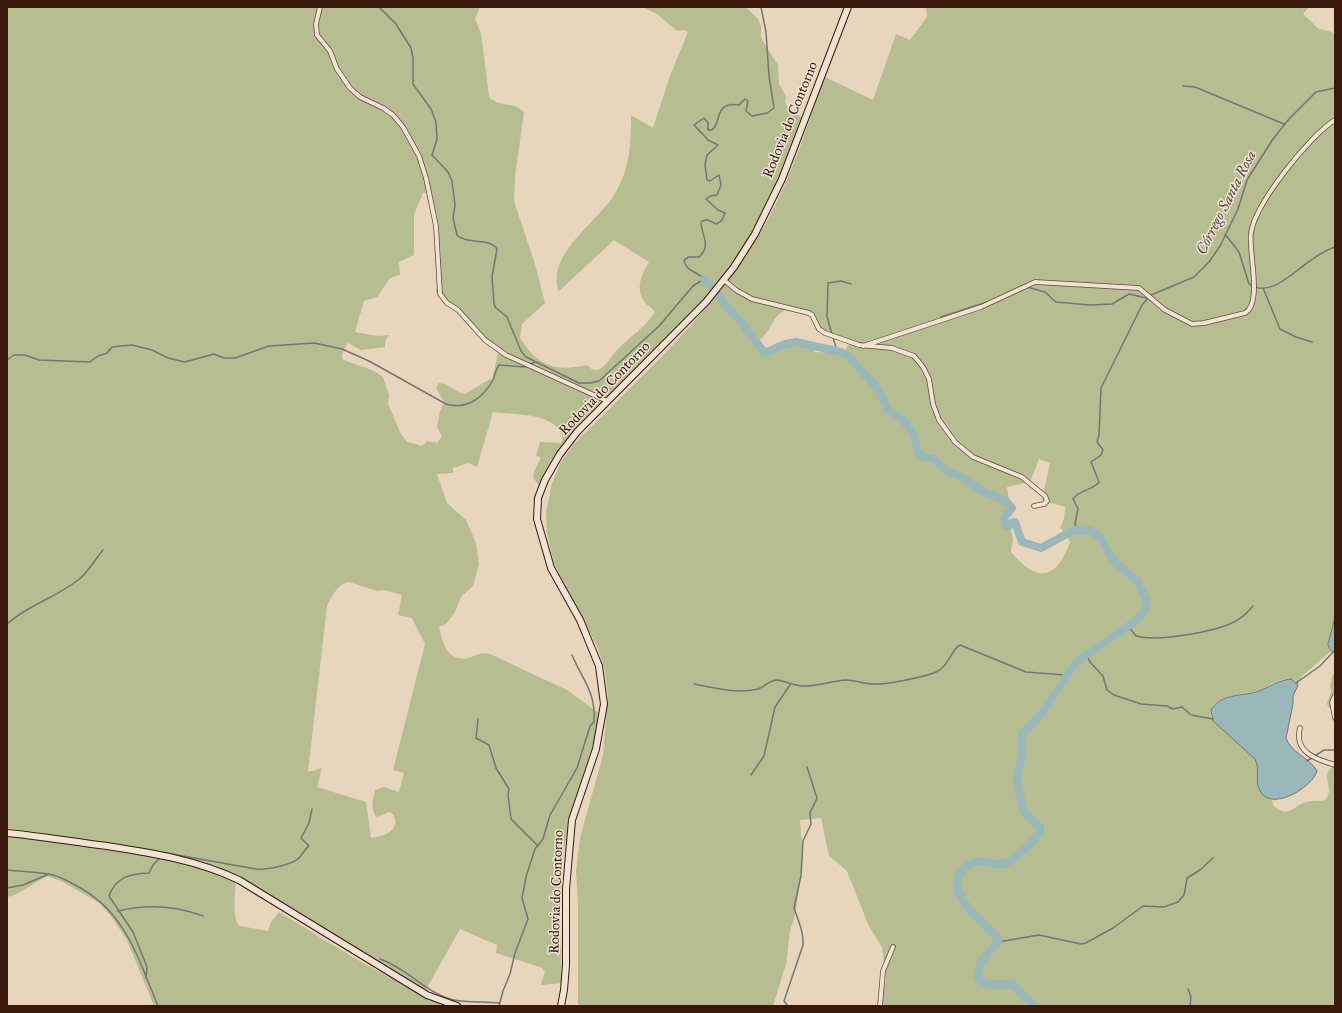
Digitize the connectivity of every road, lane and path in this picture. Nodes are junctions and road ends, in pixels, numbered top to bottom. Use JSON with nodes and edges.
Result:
{"nodes":[{"id":1,"x":320,"y":7,"type":"edge"},
{"id":2,"x":848,"y":7,"type":"edge"},
{"id":3,"x":1335,"y":120,"type":"edge"},
{"id":4,"x":724,"y":280,"type":"junction"},
{"id":5,"x":863,"y":346,"type":"junction"},
{"id":6,"x":607,"y":401,"type":"junction"},
{"id":7,"x":1034,"y":506,"type":"dead end"},
{"id":8,"x":1335,"y":696,"type":"edge"},
{"id":9,"x":1335,"y":718,"type":"edge"},
{"id":10,"x":1300,"y":728,"type":"dead end"},
{"id":11,"x":1335,"y":765,"type":"edge"},
{"id":12,"x":7,"y":833,"type":"edge"},
{"id":13,"x":893,"y":947,"type":"dead end"},
{"id":14,"x":457,"y":1006,"type":"edge"},
{"id":15,"x":561,"y":1006,"type":"edge"},
{"id":16,"x":880,"y":1006,"type":"edge"}],
"edges":[{"from":1,"to":6,"type":"street"},
{"from":2,"to":4,"type":"main road","name":"Rodovia do Contorno"},
{"from":3,"to":5,"type":"street"},
{"from":4,"to":5,"type":"street"},
{"from":4,"to":6,"type":"main road","name":"Rodovia do Contorno"},
{"from":5,"to":7,"type":"street"},
{"from":6,"to":15,"type":"main road","name":"Rodovia do Contorno"},
{"from":8,"to":9,"type":"street"},
{"from":10,"to":11,"type":"street"},
{"from":12,"to":14,"type":"main road"},
{"from":13,"to":16,"type":"street"}]}
